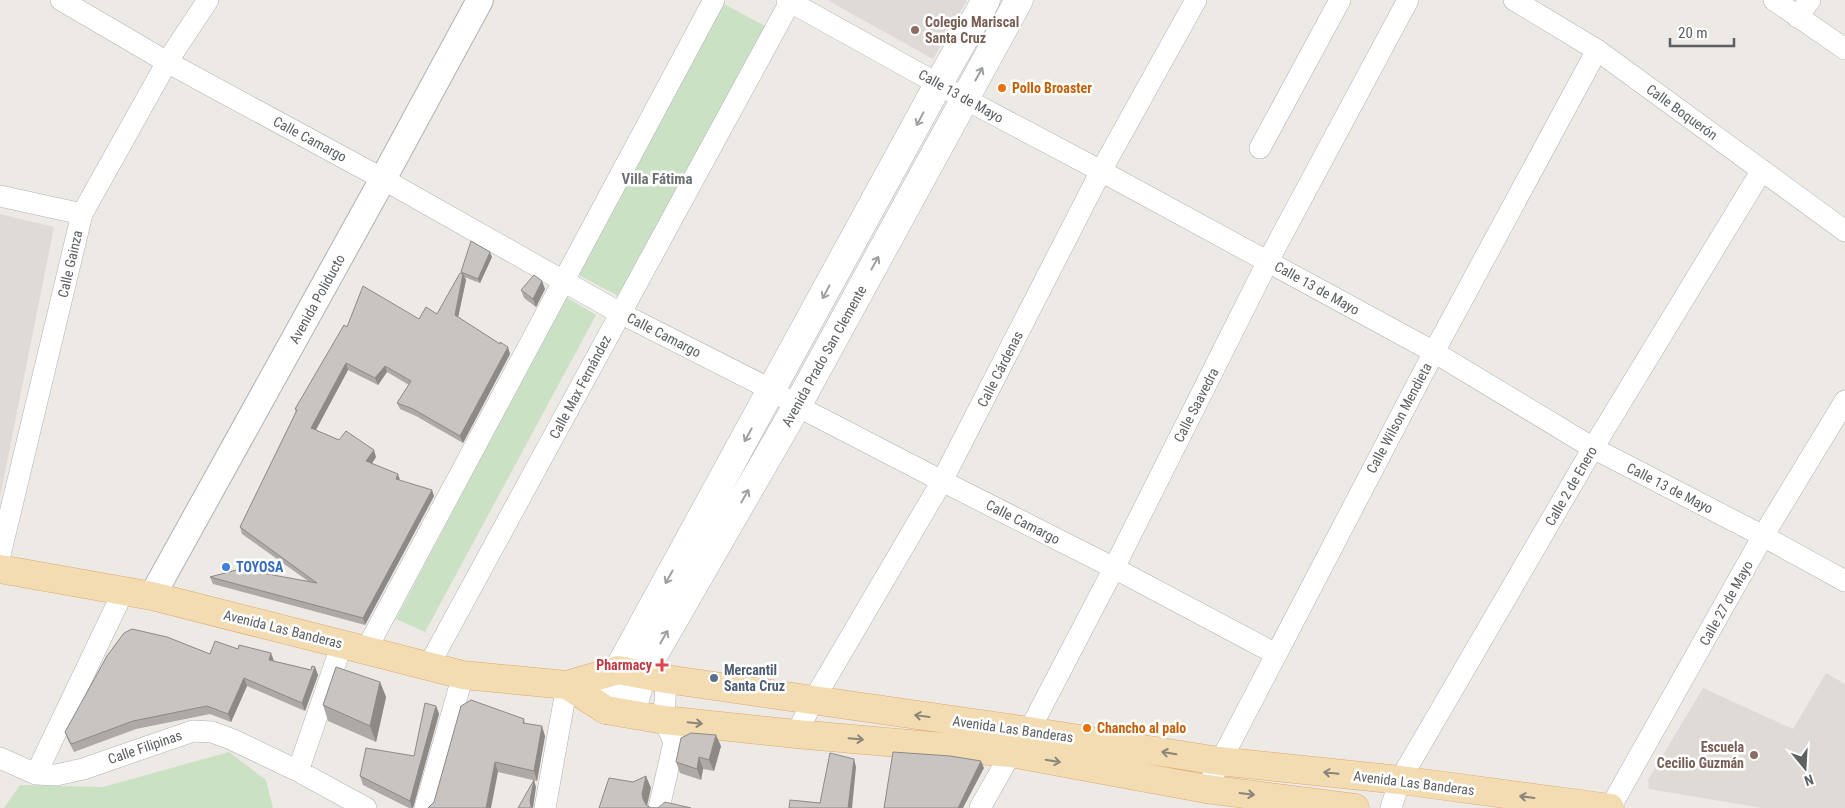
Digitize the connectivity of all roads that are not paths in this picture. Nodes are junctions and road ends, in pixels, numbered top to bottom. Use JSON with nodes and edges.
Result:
{"nodes":[{"id":1,"x":61,"y":0,"type":"edge"},
{"id":2,"x":208,"y":0,"type":"edge"},
{"id":3,"x":480,"y":0,"type":"edge"},
{"id":4,"x":714,"y":0,"type":"edge"},
{"id":5,"x":986,"y":0,"type":"edge"},
{"id":6,"x":1019,"y":0,"type":"edge"},
{"id":7,"x":1196,"y":0,"type":"edge"},
{"id":8,"x":1340,"y":0,"type":"edge"},
{"id":9,"x":1408,"y":0,"type":"edge"},
{"id":10,"x":1774,"y":0,"type":"edge"},
{"id":11,"x":788,"y":1,"type":"edge"},
{"id":12,"x":1523,"y":2,"type":"edge"},
{"id":13,"x":1804,"y":8,"type":"edge"},
{"id":14,"x":1845,"y":49,"type":"edge"},
{"id":15,"x":1597,"y":50,"type":"junction"},
{"id":16,"x":167,"y":62,"type":"junction"},
{"id":17,"x":939,"y":83,"type":"junction"},
{"id":18,"x":965,"y":99,"type":"junction"},
{"id":19,"x":1260,"y":148,"type":"dead end"},
{"id":20,"x":1762,"y":170,"type":"junction"},
{"id":21,"x":1102,"y":171,"type":"junction"},
{"id":22,"x":383,"y":179,"type":"junction"},
{"id":23,"x":0,"y":196,"type":"edge"},
{"id":24,"x":82,"y":214,"type":"junction"},
{"id":25,"x":1845,"y":231,"type":"edge"},
{"id":26,"x":1268,"y":262,"type":"junction"},
{"id":27,"x":564,"y":281,"type":"junction"},
{"id":28,"x":620,"y":313,"type":"junction"},
{"id":29,"x":1434,"y":352,"type":"junction"},
{"id":30,"x":772,"y":390,"type":"junction"},
{"id":31,"x":1845,"y":401,"type":"edge"},
{"id":32,"x":797,"y":406,"type":"junction"},
{"id":33,"x":1593,"y":448,"type":"junction"},
{"id":34,"x":942,"y":481,"type":"junction"},
{"id":35,"x":1764,"y":536,"type":"junction"},
{"id":36,"x":0,"y":555,"type":"edge"},
{"id":37,"x":1114,"y":568,"type":"junction"},
{"id":38,"x":0,"y":570,"type":"edge"},
{"id":39,"x":1845,"y":581,"type":"edge"},
{"id":40,"x":123,"y":592,"type":"junction"},
{"id":41,"x":152,"y":596,"type":"junction"},
{"id":42,"x":354,"y":647,"type":"junction"},
{"id":43,"x":1276,"y":654,"type":"junction"},
{"id":44,"x":428,"y":667,"type":"junction"},
{"id":45,"x":463,"y":675,"type":"junction"},
{"id":46,"x":642,"y":675,"type":"junction"},
{"id":47,"x":567,"y":685,"type":"junction"},
{"id":48,"x":813,"y":701,"type":"junction"},
{"id":49,"x":619,"y":712,"type":"junction"},
{"id":50,"x":664,"y":720,"type":"junction"},
{"id":51,"x":1029,"y":731,"type":"junction"},
{"id":52,"x":796,"y":734,"type":"junction"},
{"id":53,"x":1011,"y":753,"type":"junction"},
{"id":54,"x":0,"y":758,"type":"edge"},
{"id":55,"x":1220,"y":761,"type":"junction"},
{"id":56,"x":298,"y":771,"type":"junction"},
{"id":57,"x":36,"y":774,"type":"junction"},
{"id":58,"x":1400,"y":780,"type":"junction"},
{"id":59,"x":1206,"y":789,"type":"junction"},
{"id":60,"x":366,"y":808,"type":"edge"},
{"id":61,"x":425,"y":808,"type":"edge"},
{"id":62,"x":545,"y":808,"type":"edge"},
{"id":63,"x":659,"y":808,"type":"edge"},
{"id":64,"x":980,"y":808,"type":"edge"},
{"id":65,"x":1355,"y":808,"type":"edge"},
{"id":66,"x":1391,"y":808,"type":"edge"},
{"id":67,"x":1610,"y":808,"type":"edge"}],
"edges":[{"from":1,"to":16,"type":"street","name":"Calle Camargo"},
{"from":2,"to":16,"type":"street","name":"Calle Gainza"},
{"from":3,"to":22,"type":"street","name":"Avenida Poliducto"},
{"from":4,"to":27,"type":"street"},
{"from":5,"to":17,"type":"main road","name":"Avenida Prado San Clemente"},
{"from":18,"to":6,"type":"main road","name":"Avenida Prado San Clemente","one_way":true},
{"from":7,"to":21,"type":"street","name":"Calle Cárdenas"},
{"from":8,"to":19,"type":"street"},
{"from":9,"to":26,"type":"street","name":"Calle Saavedra"},
{"from":10,"to":13,"type":"street"},
{"from":11,"to":17,"type":"street","name":"Calle 13 de Mayo"},
{"from":11,"to":28,"type":"street","name":"Calle Max Fernández"},
{"from":12,"to":15,"type":"street","name":"Calle Boquerón"},
{"from":13,"to":14,"type":"street"},
{"from":15,"to":20,"type":"street","name":"Calle Boquerón"},
{"from":15,"to":29,"type":"street","name":"Calle Wilson Mendieta"},
{"from":16,"to":22,"type":"street","name":"Calle Camargo"},
{"from":16,"to":24,"type":"street","name":"Calle Gainza"},
{"from":17,"to":18,"type":"street","name":"Calle 13 de Mayo"},
{"from":17,"to":30,"type":"main road","name":"Avenida Prado San Clemente","one_way":true},
{"from":18,"to":21,"type":"street","name":"Calle 13 de Mayo"},
{"from":32,"to":18,"type":"main road","name":"Avenida Prado San Clemente","one_way":true},
{"from":20,"to":25,"type":"street","name":"Calle Boquerón"},
{"from":20,"to":33,"type":"street","name":"Calle 2 de Enero"},
{"from":21,"to":26,"type":"street","name":"Calle 13 de Mayo"},
{"from":21,"to":34,"type":"street","name":"Calle Cárdenas"},
{"from":22,"to":27,"type":"street","name":"Calle Camargo"},
{"from":22,"to":41,"type":"street","name":"Avenida Poliducto"},
{"from":23,"to":24,"type":"street"},
{"from":24,"to":36,"type":"street","name":"Calle Gainza"},
{"from":26,"to":29,"type":"street","name":"Calle 13 de Mayo"},
{"from":26,"to":37,"type":"street","name":"Calle Saavedra"},
{"from":27,"to":28,"type":"street","name":"Calle Camargo"},
{"from":27,"to":42,"type":"street"},
{"from":28,"to":30,"type":"street","name":"Calle Camargo"},
{"from":28,"to":44,"type":"street","name":"Calle Max Fernández"},
{"from":29,"to":33,"type":"street","name":"Calle 13 de Mayo"},
{"from":29,"to":43,"type":"street","name":"Calle Wilson Mendieta"},
{"from":30,"to":32,"type":"street","name":"Calle Camargo"},
{"from":30,"to":46,"type":"main road","name":"Avenida Prado San Clemente","one_way":true},
{"from":31,"to":35,"type":"street","name":"Calle 27 de Mayo"},
{"from":32,"to":34,"type":"street","name":"Calle Camargo"},
{"from":46,"to":32,"type":"main road","name":"Avenida Prado San Clemente","one_way":true},
{"from":33,"to":35,"type":"street","name":"Calle 13 de Mayo"},
{"from":33,"to":58,"type":"street","name":"Calle 2 de Enero"},
{"from":34,"to":37,"type":"street","name":"Calle Camargo"},
{"from":34,"to":48,"type":"street","name":"Calle Cárdenas"},
{"from":35,"to":39,"type":"street","name":"Calle 13 de Mayo"},
{"from":35,"to":67,"type":"street","name":"Calle 27 de Mayo"},
{"from":37,"to":43,"type":"street","name":"Calle Camargo"},
{"from":37,"to":51,"type":"street","name":"Calle Saavedra"},
{"from":38,"to":40,"type":"main road","name":"Avenida Las Banderas"},
{"from":40,"to":41,"type":"main road","name":"Avenida Las Banderas"},
{"from":40,"to":57,"type":"street"},
{"from":41,"to":42,"type":"main road","name":"Avenida Las Banderas"},
{"from":42,"to":44,"type":"main road","name":"Avenida Las Banderas"},
{"from":42,"to":56,"type":"street"},
{"from":43,"to":55,"type":"street","name":"Calle Wilson Mendieta"},
{"from":44,"to":45,"type":"main road","name":"Avenida Las Banderas"},
{"from":45,"to":47,"type":"main road","name":"Avenida Las Banderas"},
{"from":45,"to":61,"type":"street"},
{"from":46,"to":47,"type":"main road","name":"Avenida Las Banderas"},
{"from":46,"to":48,"type":"main road","name":"Avenida Las Banderas"},
{"from":46,"to":49,"type":"main road","name":"Avenida Prado San Clemente"},
{"from":46,"to":50,"type":"street"},
{"from":47,"to":49,"type":"main road","name":"Avenida Las Banderas"},
{"from":47,"to":62,"type":"street"},
{"from":51,"to":48,"type":"main road","name":"Avenida Las Banderas","one_way":true},
{"from":48,"to":52,"type":"street","name":"Calle Cárdenas"},
{"from":49,"to":50,"type":"main road","name":"Avenida Las Banderas"},
{"from":50,"to":52,"type":"main road","name":"Avenida Las Banderas","one_way":true},
{"from":50,"to":63,"type":"street"},
{"from":51,"to":53,"type":"street","name":"Calle Saavedra"},
{"from":55,"to":51,"type":"main road","name":"Avenida Las Banderas","one_way":true},
{"from":52,"to":53,"type":"main road","name":"Avenida Las Banderas","one_way":true},
{"from":53,"to":59,"type":"main road","name":"Avenida Las Banderas","one_way":true},
{"from":53,"to":64,"type":"street","name":"Calle Saavedra"},
{"from":54,"to":57,"type":"street","name":"Calle Filipinas"},
{"from":58,"to":55,"type":"main road","name":"Avenida Las Banderas","one_way":true},
{"from":55,"to":59,"type":"street","name":"Calle Wilson Mendieta"},
{"from":56,"to":57,"type":"street","name":"Calle Filipinas"},
{"from":56,"to":60,"type":"street","name":"Calle Filipinas"},
{"from":58,"to":66,"type":"street","name":"Calle 2 de Enero"},
{"from":67,"to":58,"type":"main road","name":"Avenida Las Banderas","one_way":true},
{"from":59,"to":65,"type":"main road","name":"Avenida Las Banderas","one_way":true}]}
